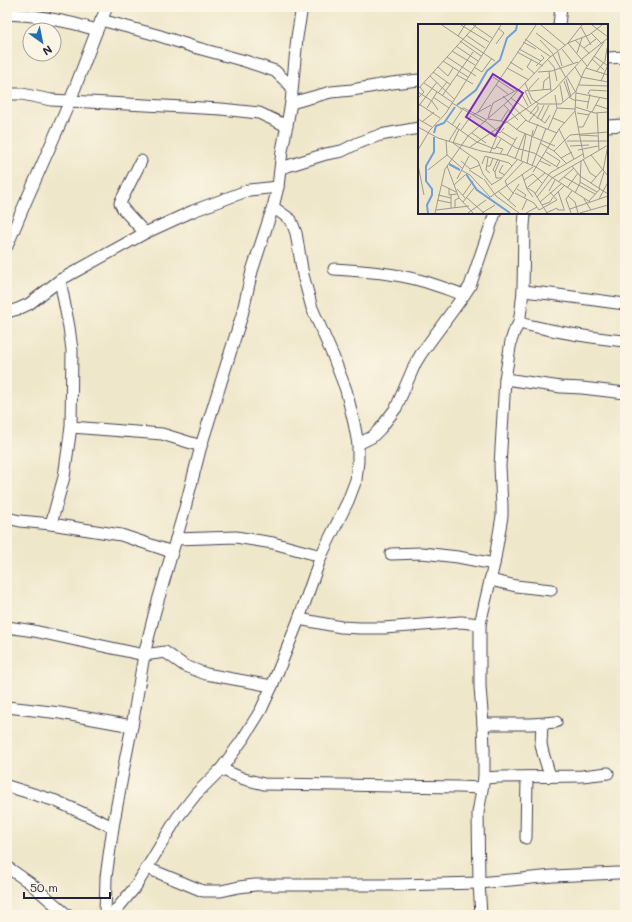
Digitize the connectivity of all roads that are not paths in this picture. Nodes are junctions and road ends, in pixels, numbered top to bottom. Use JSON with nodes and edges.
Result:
{"nodes":[{"id":1,"x":106,"y":7,"type":"edge"},
{"id":2,"x":302,"y":7,"type":"edge"},
{"id":3,"x":561,"y":7,"type":"edge"},
{"id":4,"x":7,"y":14,"type":"edge"},
{"id":5,"x":559,"y":24,"type":"edge"},
{"id":6,"x":99,"y":25,"type":"junction"},
{"id":7,"x":625,"y":57,"type":"edge"},
{"id":8,"x":608,"y":58,"type":"edge"},
{"id":9,"x":418,"y":80,"type":"edge"},
{"id":10,"x":292,"y":88,"type":"junction"},
{"id":11,"x":7,"y":94,"type":"edge"},
{"id":12,"x":70,"y":101,"type":"junction"},
{"id":13,"x":291,"y":103,"type":"junction"},
{"id":14,"x":625,"y":125,"type":"edge"},
{"id":15,"x":287,"y":126,"type":"junction"},
{"id":16,"x":608,"y":126,"type":"edge"},
{"id":17,"x":418,"y":128,"type":"edge"},
{"id":18,"x":141,"y":161,"type":"dead end"},
{"id":19,"x":281,"y":168,"type":"junction"},
{"id":20,"x":278,"y":187,"type":"junction"},
{"id":21,"x":273,"y":207,"type":"junction"},
{"id":22,"x":495,"y":214,"type":"edge"},
{"id":23,"x":525,"y":214,"type":"edge"},
{"id":24,"x":144,"y":233,"type":"junction"},
{"id":25,"x":7,"y":246,"type":"edge"},
{"id":26,"x":334,"y":269,"type":"dead end"},
{"id":27,"x":60,"y":280,"type":"junction"},
{"id":28,"x":523,"y":291,"type":"junction"},
{"id":29,"x":464,"y":295,"type":"junction"},
{"id":30,"x":625,"y":304,"type":"edge"},
{"id":31,"x":7,"y":312,"type":"edge"},
{"id":32,"x":519,"y":323,"type":"junction"},
{"id":33,"x":625,"y":341,"type":"edge"},
{"id":34,"x":505,"y":379,"type":"junction"},
{"id":35,"x":625,"y":393,"type":"edge"},
{"id":36,"x":71,"y":427,"type":"junction"},
{"id":37,"x":358,"y":444,"type":"junction"},
{"id":38,"x":201,"y":446,"type":"junction"},
{"id":39,"x":7,"y":518,"type":"edge"},
{"id":40,"x":51,"y":524,"type":"junction"},
{"id":41,"x":176,"y":539,"type":"junction"},
{"id":42,"x":172,"y":552,"type":"junction"},
{"id":43,"x":392,"y":554,"type":"dead end"},
{"id":44,"x":321,"y":556,"type":"junction"},
{"id":45,"x":494,"y":564,"type":"junction"},
{"id":46,"x":490,"y":580,"type":"junction"},
{"id":47,"x":551,"y":590,"type":"dead end"},
{"id":48,"x":299,"y":619,"type":"junction"},
{"id":49,"x":480,"y":624,"type":"junction"},
{"id":50,"x":7,"y":627,"type":"edge"},
{"id":51,"x":144,"y":655,"type":"junction"},
{"id":52,"x":272,"y":686,"type":"junction"},
{"id":53,"x":7,"y":707,"type":"edge"},
{"id":54,"x":556,"y":722,"type":"dead end"},
{"id":55,"x":542,"y":723,"type":"junction"},
{"id":56,"x":483,"y":724,"type":"junction"},
{"id":57,"x":132,"y":726,"type":"junction"},
{"id":58,"x":221,"y":769,"type":"junction"},
{"id":59,"x":608,"y":773,"type":"dead end"},
{"id":60,"x":550,"y":776,"type":"junction"},
{"id":61,"x":527,"y":777,"type":"junction"},
{"id":62,"x":483,"y":783,"type":"junction"},
{"id":63,"x":7,"y":786,"type":"edge"},
{"id":64,"x":113,"y":827,"type":"junction"},
{"id":65,"x":526,"y":838,"type":"dead end"},
{"id":66,"x":7,"y":867,"type":"edge"},
{"id":67,"x":147,"y":868,"type":"junction"},
{"id":68,"x":618,"y":873,"type":"dead end"},
{"id":69,"x":479,"y":883,"type":"junction"},
{"id":70,"x":67,"y":915,"type":"edge"},
{"id":71,"x":105,"y":915,"type":"edge"},
{"id":72,"x":112,"y":915,"type":"edge"},
{"id":73,"x":481,"y":915,"type":"edge"}],
"edges":[{"from":1,"to":6,"type":"street"},
{"from":2,"to":10,"type":"street"},
{"from":3,"to":5,"type":"street"},
{"from":4,"to":6,"type":"street"},
{"from":6,"to":10,"type":"street"},
{"from":6,"to":12,"type":"street"},
{"from":7,"to":8,"type":"street"},
{"from":9,"to":13,"type":"street"},
{"from":10,"to":13,"type":"street"},
{"from":11,"to":12,"type":"street"},
{"from":12,"to":15,"type":"street"},
{"from":12,"to":25,"type":"street"},
{"from":13,"to":15,"type":"street"},
{"from":14,"to":16,"type":"street"},
{"from":15,"to":19,"type":"street"},
{"from":17,"to":19,"type":"street"},
{"from":18,"to":24,"type":"street"},
{"from":19,"to":20,"type":"street"},
{"from":20,"to":21,"type":"street"},
{"from":20,"to":24,"type":"street"},
{"from":21,"to":37,"type":"street"},
{"from":21,"to":38,"type":"street"},
{"from":22,"to":29,"type":"street"},
{"from":23,"to":28,"type":"street"},
{"from":24,"to":27,"type":"street"},
{"from":26,"to":29,"type":"street"},
{"from":27,"to":31,"type":"street"},
{"from":27,"to":36,"type":"street"},
{"from":28,"to":30,"type":"street"},
{"from":28,"to":32,"type":"street"},
{"from":29,"to":37,"type":"street"},
{"from":32,"to":33,"type":"street"},
{"from":32,"to":34,"type":"street"},
{"from":34,"to":35,"type":"street"},
{"from":34,"to":45,"type":"street"},
{"from":36,"to":38,"type":"street"},
{"from":36,"to":40,"type":"street"},
{"from":37,"to":44,"type":"street"},
{"from":38,"to":41,"type":"street"},
{"from":39,"to":40,"type":"street"},
{"from":40,"to":42,"type":"street"},
{"from":41,"to":42,"type":"street"},
{"from":41,"to":44,"type":"street"},
{"from":42,"to":51,"type":"street"},
{"from":43,"to":45,"type":"street"},
{"from":44,"to":48,"type":"street"},
{"from":45,"to":46,"type":"street"},
{"from":46,"to":47,"type":"street"},
{"from":46,"to":49,"type":"street"},
{"from":48,"to":49,"type":"street"},
{"from":48,"to":52,"type":"street"},
{"from":49,"to":56,"type":"street"},
{"from":50,"to":51,"type":"street"},
{"from":51,"to":52,"type":"street"},
{"from":51,"to":57,"type":"street"},
{"from":52,"to":58,"type":"street"},
{"from":53,"to":57,"type":"street"},
{"from":54,"to":55,"type":"street"},
{"from":55,"to":56,"type":"street"},
{"from":55,"to":60,"type":"street"},
{"from":56,"to":62,"type":"street"},
{"from":57,"to":64,"type":"street"},
{"from":58,"to":62,"type":"street"},
{"from":58,"to":67,"type":"street"},
{"from":59,"to":60,"type":"street"},
{"from":60,"to":61,"type":"street"},
{"from":61,"to":62,"type":"street"},
{"from":61,"to":65,"type":"street"},
{"from":62,"to":69,"type":"street"},
{"from":63,"to":64,"type":"street"},
{"from":64,"to":71,"type":"street"},
{"from":66,"to":70,"type":"street"},
{"from":67,"to":69,"type":"street"},
{"from":67,"to":72,"type":"street"},
{"from":68,"to":69,"type":"street"},
{"from":69,"to":73,"type":"street"}]}
